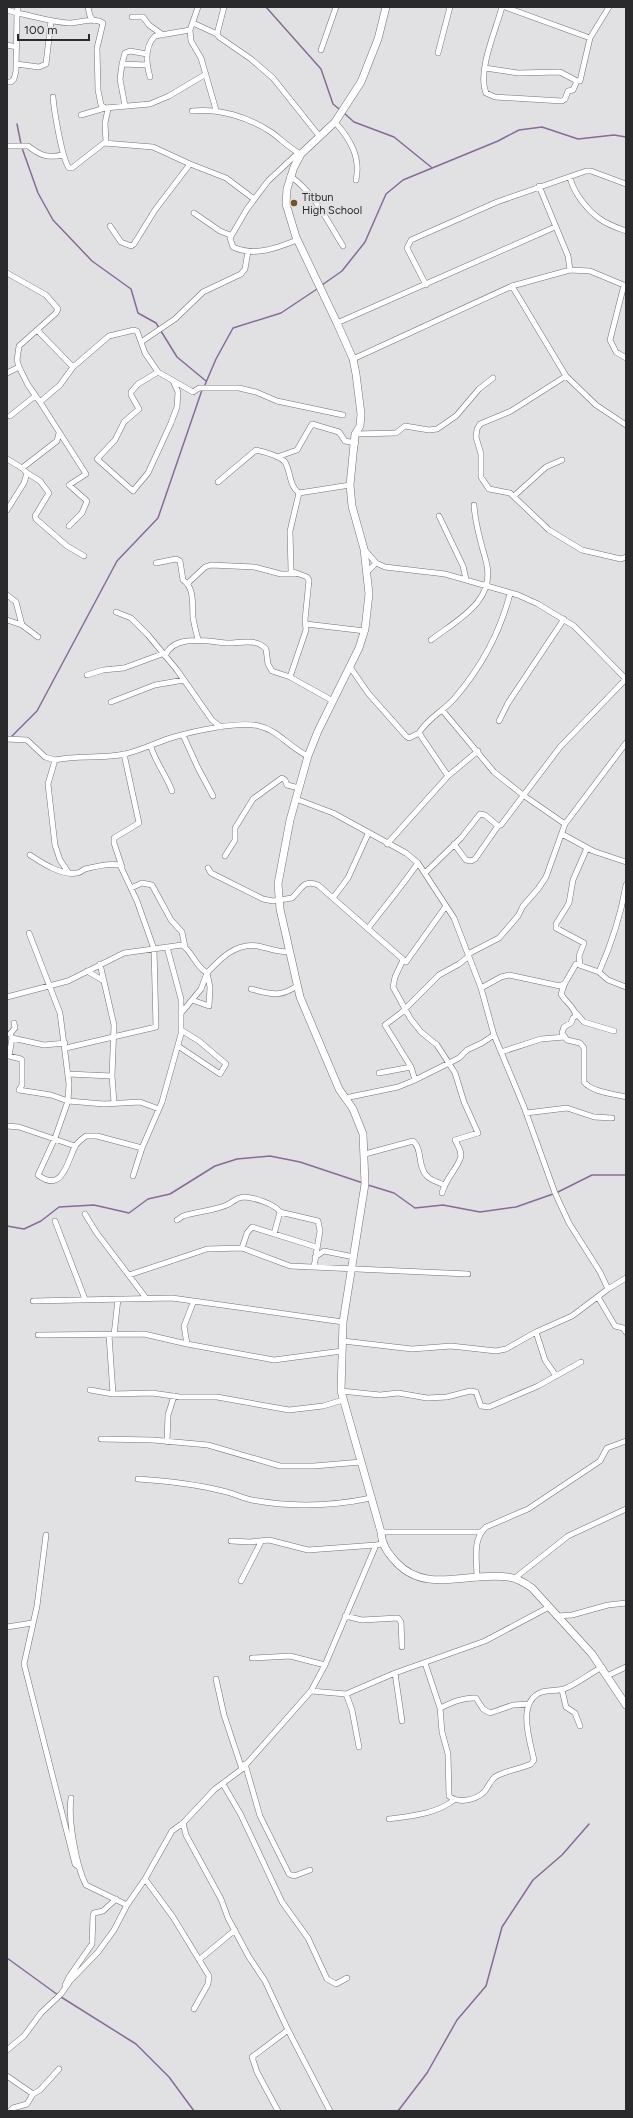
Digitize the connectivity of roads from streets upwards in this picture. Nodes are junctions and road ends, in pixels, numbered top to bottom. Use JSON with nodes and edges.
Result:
{"nodes":[{"id":1,"x":88,"y":7,"type":"edge"},
{"id":2,"x":198,"y":7,"type":"edge"},
{"id":3,"x":224,"y":7,"type":"edge"},
{"id":4,"x":336,"y":7,"type":"edge"},
{"id":5,"x":386,"y":7,"type":"edge"},
{"id":6,"x":450,"y":7,"type":"edge"},
{"id":7,"x":502,"y":7,"type":"edge"},
{"id":8,"x":505,"y":7,"type":"edge"},
{"id":9,"x":609,"y":7,"type":"edge"},
{"id":10,"x":7,"y":10,"type":"edge"},
{"id":11,"x":17,"y":10,"type":"edge"},
{"id":12,"x":132,"y":17,"type":"dead end"},
{"id":13,"x":51,"y":21,"type":"junction"},
{"id":14,"x":94,"y":21,"type":"junction"},
{"id":15,"x":193,"y":23,"type":"junction"},
{"id":16,"x":190,"y":30,"type":"junction"},
{"id":17,"x":217,"y":34,"type":"junction"},
{"id":18,"x":163,"y":35,"type":"junction"},
{"id":19,"x":590,"y":38,"type":"junction"},
{"id":20,"x":7,"y":45,"type":"edge"},
{"id":21,"x":17,"y":47,"type":"junction"},
{"id":22,"x":321,"y":50,"type":"dead end"},
{"id":23,"x":438,"y":52,"type":"dead end"},
{"id":24,"x":147,"y":54,"type":"junction"},
{"id":25,"x":16,"y":64,"type":"junction"},
{"id":26,"x":122,"y":64,"type":"junction"},
{"id":27,"x":147,"y":65,"type":"junction"},
{"id":28,"x":486,"y":68,"type":"junction"},
{"id":29,"x":206,"y":74,"type":"junction"},
{"id":30,"x":150,"y":77,"type":"dead end"},
{"id":31,"x":577,"y":81,"type":"junction"},
{"id":32,"x":7,"y":82,"type":"edge"},
{"id":33,"x":53,"y":97,"type":"dead end"},
{"id":34,"x":125,"y":106,"type":"junction"},
{"id":35,"x":107,"y":108,"type":"junction"},
{"id":36,"x":216,"y":110,"type":"junction"},
{"id":37,"x":192,"y":111,"type":"dead end"},
{"id":38,"x":81,"y":115,"type":"dead end"},
{"id":39,"x":335,"y":122,"type":"junction"},
{"id":40,"x":320,"y":136,"type":"junction"},
{"id":41,"x":106,"y":143,"type":"junction"},
{"id":42,"x":7,"y":146,"type":"edge"},
{"id":43,"x":300,"y":153,"type":"junction"},
{"id":44,"x":63,"y":156,"type":"junction"},
{"id":45,"x":190,"y":164,"type":"junction"},
{"id":46,"x":290,"y":176,"type":"junction"},
{"id":47,"x":570,"y":176,"type":"junction"},
{"id":48,"x":356,"y":180,"type":"dead end"},
{"id":49,"x":626,"y":184,"type":"edge"},
{"id":50,"x":539,"y":186,"type":"junction"},
{"id":51,"x":254,"y":199,"type":"junction"},
{"id":52,"x":194,"y":213,"type":"dead end"},
{"id":53,"x":110,"y":226,"type":"dead end"},
{"id":54,"x":555,"y":227,"type":"junction"},
{"id":55,"x":626,"y":231,"type":"edge"},
{"id":56,"x":230,"y":235,"type":"junction"},
{"id":57,"x":297,"y":240,"type":"junction"},
{"id":58,"x":343,"y":246,"type":"dead end"},
{"id":59,"x":248,"y":251,"type":"junction"},
{"id":60,"x":570,"y":270,"type":"junction"},
{"id":61,"x":7,"y":273,"type":"edge"},
{"id":62,"x":426,"y":285,"type":"junction"},
{"id":63,"x":512,"y":286,"type":"junction"},
{"id":64,"x":625,"y":286,"type":"edge"},
{"id":65,"x":337,"y":323,"type":"junction"},
{"id":66,"x":37,"y":330,"type":"junction"},
{"id":67,"x":141,"y":342,"type":"junction"},
{"id":68,"x":626,"y":358,"type":"edge"},
{"id":69,"x":353,"y":359,"type":"junction"},
{"id":70,"x":19,"y":367,"type":"junction"},
{"id":71,"x":73,"y":367,"type":"junction"},
{"id":72,"x":158,"y":372,"type":"junction"},
{"id":73,"x":7,"y":373,"type":"edge"},
{"id":74,"x":566,"y":376,"type":"junction"},
{"id":75,"x":493,"y":378,"type":"dead end"},
{"id":76,"x":173,"y":381,"type":"junction"},
{"id":77,"x":35,"y":396,"type":"junction"},
{"id":78,"x":40,"y":402,"type":"junction"},
{"id":79,"x":343,"y":415,"type":"dead end"},
{"id":80,"x":10,"y":416,"type":"dead end"},
{"id":81,"x":626,"y":425,"type":"edge"},
{"id":82,"x":59,"y":433,"type":"junction"},
{"id":83,"x":355,"y":434,"type":"junction"},
{"id":84,"x":356,"y":443,"type":"junction"},
{"id":85,"x":287,"y":453,"type":"junction"},
{"id":86,"x":277,"y":457,"type":"junction"},
{"id":87,"x":7,"y":459,"type":"edge"},
{"id":88,"x":562,"y":460,"type":"dead end"},
{"id":89,"x":284,"y":462,"type":"junction"},
{"id":90,"x":22,"y":468,"type":"junction"},
{"id":91,"x":27,"y":473,"type":"junction"},
{"id":92,"x":218,"y":482,"type":"dead end"},
{"id":93,"x":350,"y":485,"type":"junction"},
{"id":94,"x":299,"y":493,"type":"junction"},
{"id":95,"x":514,"y":496,"type":"junction"},
{"id":96,"x":474,"y":505,"type":"dead end"},
{"id":97,"x":7,"y":510,"type":"edge"},
{"id":98,"x":438,"y":516,"type":"dead end"},
{"id":99,"x":69,"y":526,"type":"dead end"},
{"id":100,"x":364,"y":549,"type":"junction"},
{"id":101,"x":84,"y":556,"type":"dead end"},
{"id":102,"x":626,"y":558,"type":"edge"},
{"id":103,"x":156,"y":562,"type":"dead end"},
{"id":104,"x":376,"y":563,"type":"junction"},
{"id":105,"x":368,"y":571,"type":"junction"},
{"id":106,"x":296,"y":574,"type":"junction"},
{"id":107,"x":466,"y":579,"type":"junction"},
{"id":108,"x":188,"y":583,"type":"junction"},
{"id":109,"x":486,"y":587,"type":"junction"},
{"id":110,"x":510,"y":594,"type":"junction"},
{"id":111,"x":7,"y":595,"type":"edge"},
{"id":112,"x":116,"y":612,"type":"dead end"},
{"id":113,"x":564,"y":619,"type":"junction"},
{"id":114,"x":7,"y":620,"type":"edge"},
{"id":115,"x":22,"y":624,"type":"junction"},
{"id":116,"x":306,"y":624,"type":"junction"},
{"id":117,"x":365,"y":631,"type":"junction"},
{"id":118,"x":38,"y":637,"type":"dead end"},
{"id":119,"x":198,"y":639,"type":"junction"},
{"id":120,"x":430,"y":640,"type":"dead end"},
{"id":121,"x":163,"y":655,"type":"junction"},
{"id":122,"x":350,"y":667,"type":"junction"},
{"id":123,"x":87,"y":675,"type":"dead end"},
{"id":124,"x":290,"y":677,"type":"junction"},
{"id":125,"x":626,"y":679,"type":"edge"},
{"id":126,"x":184,"y":680,"type":"junction"},
{"id":127,"x":333,"y":701,"type":"junction"},
{"id":128,"x":111,"y":702,"type":"dead end"},
{"id":129,"x":443,"y":710,"type":"junction"},
{"id":130,"x":498,"y":721,"type":"dead end"},
{"id":131,"x":221,"y":727,"type":"junction"},
{"id":132,"x":419,"y":733,"type":"junction"},
{"id":133,"x":183,"y":735,"type":"junction"},
{"id":134,"x":7,"y":739,"type":"edge"},
{"id":135,"x":626,"y":743,"type":"edge"},
{"id":136,"x":152,"y":746,"type":"junction"},
{"id":137,"x":478,"y":751,"type":"junction"},
{"id":138,"x":124,"y":754,"type":"junction"},
{"id":139,"x":308,"y":756,"type":"junction"},
{"id":140,"x":55,"y":760,"type":"junction"},
{"id":141,"x":448,"y":776,"type":"junction"},
{"id":142,"x":299,"y":788,"type":"junction"},
{"id":143,"x":172,"y":791,"type":"dead end"},
{"id":144,"x":523,"y":795,"type":"junction"},
{"id":145,"x":213,"y":796,"type":"dead end"},
{"id":146,"x":296,"y":798,"type":"junction"},
{"id":147,"x":565,"y":824,"type":"junction"},
{"id":148,"x":498,"y":826,"type":"junction"},
{"id":149,"x":368,"y":834,"type":"junction"},
{"id":150,"x":562,"y":834,"type":"junction"},
{"id":151,"x":387,"y":844,"type":"junction"},
{"id":152,"x":454,"y":844,"type":"junction"},
{"id":153,"x":588,"y":848,"type":"junction"},
{"id":154,"x":30,"y":855,"type":"dead end"},
{"id":155,"x":225,"y":856,"type":"dead end"},
{"id":156,"x":626,"y":862,"type":"edge"},
{"id":157,"x":418,"y":863,"type":"junction"},
{"id":158,"x":122,"y":868,"type":"junction"},
{"id":159,"x":208,"y":868,"type":"dead end"},
{"id":160,"x":68,"y":873,"type":"junction"},
{"id":161,"x":424,"y":873,"type":"junction"},
{"id":162,"x":626,"y":885,"type":"edge"},
{"id":163,"x":131,"y":888,"type":"junction"},
{"id":164,"x":333,"y":898,"type":"junction"},
{"id":165,"x":279,"y":900,"type":"junction"},
{"id":166,"x":446,"y":906,"type":"junction"},
{"id":167,"x":368,"y":927,"type":"junction"},
{"id":168,"x":29,"y":933,"type":"dead end"},
{"id":169,"x":167,"y":947,"type":"junction"},
{"id":170,"x":185,"y":948,"type":"junction"},
{"id":171,"x":154,"y":949,"type":"junction"},
{"id":172,"x":289,"y":952,"type":"junction"},
{"id":173,"x":469,"y":955,"type":"junction"},
{"id":174,"x":403,"y":960,"type":"junction"},
{"id":175,"x":100,"y":964,"type":"junction"},
{"id":176,"x":580,"y":964,"type":"junction"},
{"id":177,"x":87,"y":972,"type":"junction"},
{"id":178,"x":599,"y":972,"type":"junction"},
{"id":179,"x":207,"y":973,"type":"junction"},
{"id":180,"x":104,"y":981,"type":"junction"},
{"id":181,"x":565,"y":983,"type":"junction"},
{"id":182,"x":297,"y":986,"type":"junction"},
{"id":183,"x":49,"y":987,"type":"junction"},
{"id":184,"x":626,"y":987,"type":"edge"},
{"id":185,"x":481,"y":988,"type":"junction"},
{"id":186,"x":251,"y":989,"type":"dead end"},
{"id":187,"x":7,"y":997,"type":"edge"},
{"id":188,"x":192,"y":1000,"type":"junction"},
{"id":189,"x":182,"y":1004,"type":"junction"},
{"id":190,"x":188,"y":1006,"type":"junction"},
{"id":191,"x":404,"y":1010,"type":"junction"},
{"id":192,"x":182,"y":1012,"type":"junction"},
{"id":193,"x":575,"y":1012,"type":"junction"},
{"id":194,"x":14,"y":1023,"type":"dead end"},
{"id":195,"x":181,"y":1030,"type":"junction"},
{"id":196,"x":614,"y":1031,"type":"dead end"},
{"id":197,"x":494,"y":1035,"type":"junction"},
{"id":198,"x":113,"y":1036,"type":"junction"},
{"id":199,"x":565,"y":1037,"type":"junction"},
{"id":200,"x":12,"y":1038,"type":"junction"},
{"id":201,"x":65,"y":1045,"type":"junction"},
{"id":202,"x":178,"y":1046,"type":"junction"},
{"id":203,"x":501,"y":1052,"type":"junction"},
{"id":204,"x":448,"y":1062,"type":"junction"},
{"id":205,"x":411,"y":1066,"type":"junction"},
{"id":206,"x":379,"y":1073,"type":"dead end"},
{"id":207,"x":68,"y":1074,"type":"junction"},
{"id":208,"x":112,"y":1076,"type":"junction"},
{"id":209,"x":415,"y":1080,"type":"junction"},
{"id":210,"x":626,"y":1097,"type":"edge"},
{"id":211,"x":345,"y":1098,"type":"junction"},
{"id":212,"x":68,"y":1101,"type":"junction"},
{"id":213,"x":114,"y":1103,"type":"junction"},
{"id":214,"x":159,"y":1108,"type":"junction"},
{"id":215,"x":526,"y":1113,"type":"junction"},
{"id":216,"x":612,"y":1118,"type":"dead end"},
{"id":217,"x":7,"y":1126,"type":"edge"},
{"id":218,"x":55,"y":1138,"type":"junction"},
{"id":219,"x":75,"y":1146,"type":"junction"},
{"id":220,"x":142,"y":1148,"type":"junction"},
{"id":221,"x":365,"y":1154,"type":"junction"},
{"id":222,"x":133,"y":1176,"type":"dead end"},
{"id":223,"x":444,"y":1185,"type":"junction"},
{"id":224,"x":442,"y":1193,"type":"dead end"},
{"id":225,"x":280,"y":1212,"type":"junction"},
{"id":226,"x":85,"y":1214,"type":"dead end"},
{"id":227,"x":177,"y":1220,"type":"dead end"},
{"id":228,"x":55,"y":1221,"type":"dead end"},
{"id":229,"x":274,"y":1234,"type":"junction"},
{"id":230,"x":316,"y":1247,"type":"junction"},
{"id":231,"x":242,"y":1248,"type":"junction"},
{"id":232,"x":315,"y":1257,"type":"junction"},
{"id":233,"x":354,"y":1257,"type":"junction"},
{"id":234,"x":314,"y":1267,"type":"junction"},
{"id":235,"x":353,"y":1268,"type":"junction"},
{"id":236,"x":468,"y":1274,"type":"dead end"},
{"id":237,"x":129,"y":1275,"type":"junction"},
{"id":238,"x":626,"y":1278,"type":"edge"},
{"id":239,"x":608,"y":1289,"type":"junction"},
{"id":240,"x":146,"y":1298,"type":"junction"},
{"id":241,"x":598,"y":1298,"type":"junction"},
{"id":242,"x":85,"y":1299,"type":"junction"},
{"id":243,"x":118,"y":1299,"type":"junction"},
{"id":244,"x":34,"y":1300,"type":"dead end"},
{"id":245,"x":194,"y":1303,"type":"junction"},
{"id":246,"x":343,"y":1322,"type":"junction"},
{"id":247,"x":536,"y":1332,"type":"junction"},
{"id":248,"x":626,"y":1332,"type":"edge"},
{"id":249,"x":111,"y":1335,"type":"junction"},
{"id":250,"x":38,"y":1336,"type":"dead end"},
{"id":251,"x":343,"y":1341,"type":"junction"},
{"id":252,"x":187,"y":1344,"type":"junction"},
{"id":253,"x":342,"y":1351,"type":"junction"},
{"id":254,"x":581,"y":1362,"type":"dead end"},
{"id":255,"x":556,"y":1376,"type":"junction"},
{"id":256,"x":90,"y":1390,"type":"dead end"},
{"id":257,"x":341,"y":1390,"type":"junction"},
{"id":258,"x":113,"y":1394,"type":"junction"},
{"id":259,"x":174,"y":1396,"type":"junction"},
{"id":260,"x":343,"y":1400,"type":"junction"},
{"id":261,"x":101,"y":1439,"type":"dead end"},
{"id":262,"x":626,"y":1441,"type":"edge"},
{"id":263,"x":167,"y":1442,"type":"junction"},
{"id":264,"x":360,"y":1462,"type":"junction"},
{"id":265,"x":138,"y":1479,"type":"dead end"},
{"id":266,"x":371,"y":1498,"type":"junction"},
{"id":267,"x":626,"y":1510,"type":"edge"},
{"id":268,"x":381,"y":1532,"type":"junction"},
{"id":269,"x":480,"y":1532,"type":"junction"},
{"id":270,"x":46,"y":1535,"type":"dead end"},
{"id":271,"x":231,"y":1541,"type":"dead end"},
{"id":272,"x":260,"y":1542,"type":"junction"},
{"id":273,"x":379,"y":1544,"type":"junction"},
{"id":274,"x":477,"y":1578,"type":"junction"},
{"id":275,"x":515,"y":1578,"type":"junction"},
{"id":276,"x":241,"y":1582,"type":"dead end"},
{"id":277,"x":626,"y":1603,"type":"edge"},
{"id":278,"x":549,"y":1607,"type":"junction"},
{"id":279,"x":345,"y":1616,"type":"junction"},
{"id":280,"x":556,"y":1616,"type":"junction"},
{"id":281,"x":32,"y":1623,"type":"junction"},
{"id":282,"x":7,"y":1627,"type":"edge"},
{"id":283,"x":402,"y":1647,"type":"dead end"},
{"id":284,"x":252,"y":1658,"type":"dead end"},
{"id":285,"x":425,"y":1663,"type":"junction"},
{"id":286,"x":325,"y":1665,"type":"junction"},
{"id":287,"x":602,"y":1667,"type":"junction"},
{"id":288,"x":626,"y":1667,"type":"edge"},
{"id":289,"x":395,"y":1673,"type":"junction"},
{"id":290,"x":607,"y":1676,"type":"junction"},
{"id":291,"x":216,"y":1679,"type":"dead end"},
{"id":292,"x":562,"y":1690,"type":"junction"},
{"id":293,"x":311,"y":1691,"type":"junction"},
{"id":294,"x":346,"y":1694,"type":"junction"},
{"id":295,"x":529,"y":1704,"type":"junction"},
{"id":296,"x":626,"y":1705,"type":"edge"},
{"id":297,"x":440,"y":1708,"type":"junction"},
{"id":298,"x":402,"y":1721,"type":"dead end"},
{"id":299,"x":580,"y":1726,"type":"dead end"},
{"id":300,"x":359,"y":1747,"type":"dead end"},
{"id":301,"x":243,"y":1766,"type":"junction"},
{"id":302,"x":223,"y":1784,"type":"junction"},
{"id":303,"x":71,"y":1798,"type":"dead end"},
{"id":304,"x":454,"y":1800,"type":"junction"},
{"id":305,"x":389,"y":1819,"type":"dead end"},
{"id":306,"x":183,"y":1823,"type":"junction"},
{"id":307,"x":79,"y":1867,"type":"junction"},
{"id":308,"x":310,"y":1870,"type":"dead end"},
{"id":309,"x":145,"y":1879,"type":"junction"},
{"id":310,"x":116,"y":1899,"type":"junction"},
{"id":311,"x":127,"y":1906,"type":"junction"},
{"id":312,"x":235,"y":1930,"type":"junction"},
{"id":313,"x":200,"y":1960,"type":"junction"},
{"id":314,"x":347,"y":1978,"type":"dead end"},
{"id":315,"x":62,"y":1992,"type":"junction"},
{"id":316,"x":194,"y":2009,"type":"dead end"},
{"id":317,"x":288,"y":2030,"type":"junction"},
{"id":318,"x":7,"y":2050,"type":"edge"},
{"id":319,"x":59,"y":2069,"type":"dead end"},
{"id":320,"x":7,"y":2076,"type":"edge"},
{"id":321,"x":33,"y":2094,"type":"junction"},
{"id":322,"x":18,"y":2107,"type":"junction"},
{"id":323,"x":10,"y":2111,"type":"edge"},
{"id":324,"x":24,"y":2111,"type":"edge"},
{"id":325,"x":278,"y":2111,"type":"edge"},
{"id":326,"x":330,"y":2111,"type":"edge"}],
"edges":[{"from":1,"to":14,"type":"street"},
{"from":2,"to":15,"type":"street"},
{"from":3,"to":17,"type":"street"},
{"from":4,"to":22,"type":"street"},
{"from":5,"to":39,"type":"street"},
{"from":6,"to":23,"type":"street"},
{"from":7,"to":28,"type":"street"},
{"from":8,"to":19,"type":"street"},
{"from":9,"to":19,"type":"street"},
{"from":10,"to":11,"type":"street"},
{"from":11,"to":13,"type":"street"},
{"from":11,"to":21,"type":"street"},
{"from":12,"to":18,"type":"street"},
{"from":13,"to":14,"type":"street"},
{"from":13,"to":25,"type":"street"},
{"from":14,"to":35,"type":"street"},
{"from":15,"to":16,"type":"street"},
{"from":15,"to":17,"type":"street"},
{"from":16,"to":18,"type":"street"},
{"from":16,"to":29,"type":"street"},
{"from":17,"to":40,"type":"street"},
{"from":18,"to":24,"type":"street"},
{"from":19,"to":31,"type":"street"},
{"from":20,"to":21,"type":"street"},
{"from":21,"to":25,"type":"street"},
{"from":24,"to":26,"type":"street"},
{"from":24,"to":27,"type":"street"},
{"from":25,"to":32,"type":"street"},
{"from":26,"to":27,"type":"street"},
{"from":26,"to":34,"type":"street"},
{"from":27,"to":30,"type":"street"},
{"from":28,"to":31,"type":"street"},
{"from":28,"to":31,"type":"street"},
{"from":29,"to":34,"type":"street"},
{"from":29,"to":36,"type":"street"},
{"from":33,"to":44,"type":"street"},
{"from":34,"to":35,"type":"street"},
{"from":35,"to":38,"type":"street"},
{"from":35,"to":41,"type":"street"},
{"from":36,"to":37,"type":"street"},
{"from":36,"to":43,"type":"street"},
{"from":39,"to":40,"type":"street"},
{"from":39,"to":48,"type":"street"},
{"from":40,"to":43,"type":"street"},
{"from":41,"to":44,"type":"street"},
{"from":41,"to":45,"type":"street"},
{"from":42,"to":44,"type":"street"},
{"from":43,"to":46,"type":"street"},
{"from":43,"to":51,"type":"street"},
{"from":45,"to":51,"type":"street"},
{"from":45,"to":53,"type":"street"},
{"from":46,"to":57,"type":"street"},
{"from":46,"to":58,"type":"street"},
{"from":47,"to":49,"type":"street"},
{"from":47,"to":50,"type":"street"},
{"from":47,"to":55,"type":"street"},
{"from":50,"to":54,"type":"street"},
{"from":50,"to":62,"type":"street"},
{"from":51,"to":56,"type":"street"},
{"from":52,"to":56,"type":"street"},
{"from":54,"to":60,"type":"street"},
{"from":54,"to":62,"type":"street"},
{"from":56,"to":59,"type":"street"},
{"from":57,"to":59,"type":"street"},
{"from":57,"to":65,"type":"street"},
{"from":59,"to":67,"type":"street"},
{"from":60,"to":63,"type":"street"},
{"from":60,"to":64,"type":"street"},
{"from":61,"to":66,"type":"street"},
{"from":62,"to":65,"type":"street"},
{"from":63,"to":69,"type":"street"},
{"from":63,"to":74,"type":"street"},
{"from":64,"to":68,"type":"street"},
{"from":65,"to":69,"type":"street"},
{"from":66,"to":70,"type":"street"},
{"from":66,"to":71,"type":"street"},
{"from":67,"to":71,"type":"street"},
{"from":67,"to":72,"type":"street"},
{"from":69,"to":83,"type":"street"},
{"from":70,"to":73,"type":"street"},
{"from":70,"to":77,"type":"street"},
{"from":71,"to":78,"type":"street"},
{"from":72,"to":76,"type":"street"},
{"from":72,"to":76,"type":"street"},
{"from":74,"to":81,"type":"street"},
{"from":74,"to":95,"type":"street"},
{"from":75,"to":83,"type":"street"},
{"from":76,"to":79,"type":"street"},
{"from":77,"to":78,"type":"street"},
{"from":77,"to":80,"type":"street"},
{"from":78,"to":82,"type":"street"},
{"from":82,"to":90,"type":"street"},
{"from":82,"to":99,"type":"street"},
{"from":83,"to":84,"type":"street"},
{"from":84,"to":85,"type":"street"},
{"from":84,"to":93,"type":"street"},
{"from":85,"to":86,"type":"street"},
{"from":85,"to":89,"type":"street"},
{"from":86,"to":89,"type":"street"},
{"from":86,"to":92,"type":"street"},
{"from":87,"to":90,"type":"street"},
{"from":88,"to":95,"type":"street"},
{"from":89,"to":94,"type":"street"},
{"from":90,"to":91,"type":"street"},
{"from":91,"to":97,"type":"street"},
{"from":91,"to":101,"type":"street"},
{"from":93,"to":94,"type":"street"},
{"from":93,"to":100,"type":"street"},
{"from":94,"to":106,"type":"street"},
{"from":95,"to":102,"type":"street"},
{"from":96,"to":109,"type":"street"},
{"from":98,"to":107,"type":"street"},
{"from":100,"to":104,"type":"street"},
{"from":100,"to":105,"type":"street"},
{"from":103,"to":108,"type":"street"},
{"from":104,"to":105,"type":"street"},
{"from":104,"to":107,"type":"street"},
{"from":105,"to":117,"type":"street"},
{"from":106,"to":108,"type":"street"},
{"from":106,"to":116,"type":"street"},
{"from":107,"to":109,"type":"street"},
{"from":108,"to":119,"type":"street"},
{"from":109,"to":110,"type":"street"},
{"from":109,"to":120,"type":"street"},
{"from":110,"to":113,"type":"street"},
{"from":110,"to":129,"type":"street"},
{"from":111,"to":115,"type":"street"},
{"from":112,"to":121,"type":"street"},
{"from":113,"to":125,"type":"street"},
{"from":113,"to":130,"type":"street"},
{"from":114,"to":115,"type":"street"},
{"from":115,"to":118,"type":"street"},
{"from":116,"to":117,"type":"street"},
{"from":116,"to":124,"type":"street"},
{"from":117,"to":122,"type":"street"},
{"from":119,"to":121,"type":"street"},
{"from":119,"to":124,"type":"street"},
{"from":121,"to":123,"type":"street"},
{"from":121,"to":126,"type":"street"},
{"from":122,"to":127,"type":"street"},
{"from":122,"to":132,"type":"street"},
{"from":124,"to":127,"type":"street"},
{"from":125,"to":144,"type":"street"},
{"from":126,"to":128,"type":"street"},
{"from":126,"to":131,"type":"street"},
{"from":127,"to":139,"type":"street"},
{"from":129,"to":132,"type":"street"},
{"from":129,"to":137,"type":"street"},
{"from":131,"to":133,"type":"street"},
{"from":131,"to":139,"type":"street"},
{"from":132,"to":141,"type":"street"},
{"from":133,"to":136,"type":"street"},
{"from":133,"to":145,"type":"street"},
{"from":134,"to":140,"type":"street"},
{"from":135,"to":147,"type":"street"},
{"from":136,"to":138,"type":"street"},
{"from":136,"to":143,"type":"street"},
{"from":137,"to":141,"type":"street"},
{"from":137,"to":144,"type":"street"},
{"from":138,"to":140,"type":"street"},
{"from":138,"to":158,"type":"street"},
{"from":139,"to":142,"type":"street"},
{"from":140,"to":160,"type":"street"},
{"from":141,"to":151,"type":"street"},
{"from":142,"to":146,"type":"street"},
{"from":142,"to":155,"type":"street"},
{"from":144,"to":147,"type":"street"},
{"from":144,"to":148,"type":"street"},
{"from":146,"to":149,"type":"street"},
{"from":146,"to":165,"type":"street"},
{"from":147,"to":150,"type":"street"},
{"from":148,"to":152,"type":"street"},
{"from":148,"to":152,"type":"street"},
{"from":149,"to":151,"type":"street"},
{"from":149,"to":164,"type":"street"},
{"from":150,"to":153,"type":"street"},
{"from":150,"to":173,"type":"street"},
{"from":151,"to":157,"type":"street"},
{"from":152,"to":161,"type":"street"},
{"from":153,"to":156,"type":"street"},
{"from":153,"to":176,"type":"street"},
{"from":154,"to":160,"type":"street"},
{"from":157,"to":161,"type":"street"},
{"from":157,"to":167,"type":"street"},
{"from":158,"to":160,"type":"street"},
{"from":158,"to":163,"type":"street"},
{"from":159,"to":165,"type":"street"},
{"from":161,"to":166,"type":"street"},
{"from":162,"to":178,"type":"street"},
{"from":163,"to":170,"type":"street"},
{"from":163,"to":171,"type":"street"},
{"from":164,"to":165,"type":"street"},
{"from":164,"to":167,"type":"street"},
{"from":165,"to":172,"type":"street"},
{"from":166,"to":173,"type":"street"},
{"from":166,"to":174,"type":"street"},
{"from":167,"to":174,"type":"street"},
{"from":168,"to":183,"type":"street"},
{"from":169,"to":170,"type":"street"},
{"from":169,"to":171,"type":"street"},
{"from":169,"to":189,"type":"street"},
{"from":170,"to":179,"type":"street"},
{"from":171,"to":175,"type":"street"},
{"from":171,"to":198,"type":"street"},
{"from":172,"to":179,"type":"street"},
{"from":172,"to":182,"type":"street"},
{"from":173,"to":185,"type":"street"},
{"from":173,"to":191,"type":"street"},
{"from":174,"to":191,"type":"street"},
{"from":175,"to":177,"type":"street"},
{"from":175,"to":180,"type":"street"},
{"from":176,"to":178,"type":"street"},
{"from":176,"to":181,"type":"street"},
{"from":177,"to":180,"type":"street"},
{"from":177,"to":183,"type":"street"},
{"from":178,"to":184,"type":"street"},
{"from":179,"to":188,"type":"street"},
{"from":179,"to":188,"type":"street"},
{"from":180,"to":198,"type":"street"},
{"from":181,"to":185,"type":"street"},
{"from":181,"to":193,"type":"street"},
{"from":182,"to":186,"type":"street"},
{"from":182,"to":211,"type":"street"},
{"from":183,"to":187,"type":"street"},
{"from":183,"to":201,"type":"street"},
{"from":185,"to":197,"type":"street"},
{"from":188,"to":190,"type":"street"},
{"from":189,"to":190,"type":"street"},
{"from":189,"to":192,"type":"street"},
{"from":190,"to":192,"type":"street"},
{"from":191,"to":204,"type":"street"},
{"from":191,"to":205,"type":"street"},
{"from":192,"to":195,"type":"street"},
{"from":193,"to":196,"type":"street"},
{"from":193,"to":199,"type":"street"},
{"from":194,"to":200,"type":"street"},
{"from":195,"to":202,"type":"street"},
{"from":195,"to":202,"type":"street"},
{"from":197,"to":203,"type":"street"},
{"from":197,"to":204,"type":"street"},
{"from":198,"to":201,"type":"street"},
{"from":198,"to":208,"type":"street"},
{"from":199,"to":203,"type":"street"},
{"from":199,"to":210,"type":"street"},
{"from":200,"to":201,"type":"street"},
{"from":200,"to":212,"type":"street"},
{"from":201,"to":207,"type":"street"},
{"from":202,"to":214,"type":"street"},
{"from":203,"to":215,"type":"street"},
{"from":204,"to":209,"type":"street"},
{"from":204,"to":223,"type":"street"},
{"from":205,"to":206,"type":"street"},
{"from":205,"to":209,"type":"street"},
{"from":207,"to":208,"type":"street"},
{"from":207,"to":212,"type":"street"},
{"from":208,"to":213,"type":"street"},
{"from":209,"to":211,"type":"street"},
{"from":211,"to":221,"type":"street"},
{"from":212,"to":213,"type":"street"},
{"from":212,"to":218,"type":"street"},
{"from":213,"to":214,"type":"street"},
{"from":214,"to":220,"type":"street"},
{"from":215,"to":216,"type":"street"},
{"from":215,"to":239,"type":"street"},
{"from":217,"to":218,"type":"street"},
{"from":218,"to":219,"type":"street"},
{"from":218,"to":219,"type":"street"},
{"from":219,"to":220,"type":"street"},
{"from":220,"to":222,"type":"street"},
{"from":221,"to":223,"type":"street"},
{"from":221,"to":233,"type":"street"},
{"from":223,"to":224,"type":"street"},
{"from":225,"to":227,"type":"street"},
{"from":225,"to":229,"type":"street"},
{"from":225,"to":230,"type":"street"},
{"from":226,"to":237,"type":"street"},
{"from":228,"to":242,"type":"street"},
{"from":229,"to":230,"type":"street"},
{"from":229,"to":231,"type":"street"},
{"from":230,"to":232,"type":"street"},
{"from":231,"to":234,"type":"street"},
{"from":231,"to":237,"type":"street"},
{"from":232,"to":233,"type":"street"},
{"from":232,"to":234,"type":"street"},
{"from":233,"to":235,"type":"street"},
{"from":234,"to":235,"type":"street"},
{"from":235,"to":236,"type":"street"},
{"from":235,"to":246,"type":"street"},
{"from":237,"to":240,"type":"street"},
{"from":238,"to":239,"type":"street"},
{"from":239,"to":241,"type":"street"},
{"from":240,"to":243,"type":"street"},
{"from":240,"to":245,"type":"street"},
{"from":241,"to":247,"type":"street"},
{"from":241,"to":248,"type":"street"},
{"from":242,"to":243,"type":"street"},
{"from":242,"to":244,"type":"street"},
{"from":243,"to":249,"type":"street"},
{"from":245,"to":246,"type":"street"},
{"from":245,"to":252,"type":"street"},
{"from":246,"to":251,"type":"street"},
{"from":247,"to":251,"type":"street"},
{"from":247,"to":255,"type":"street"},
{"from":249,"to":250,"type":"street"},
{"from":249,"to":252,"type":"street"},
{"from":249,"to":258,"type":"street"},
{"from":251,"to":253,"type":"street"},
{"from":252,"to":253,"type":"street"},
{"from":253,"to":257,"type":"street"},
{"from":254,"to":255,"type":"street"},
{"from":255,"to":257,"type":"street"},
{"from":256,"to":258,"type":"street"},
{"from":257,"to":260,"type":"street"},
{"from":258,"to":259,"type":"street"},
{"from":259,"to":260,"type":"street"},
{"from":259,"to":263,"type":"street"},
{"from":260,"to":264,"type":"street"},
{"from":261,"to":263,"type":"street"},
{"from":262,"to":269,"type":"street"},
{"from":263,"to":264,"type":"street"},
{"from":264,"to":266,"type":"street"},
{"from":265,"to":266,"type":"street"},
{"from":266,"to":268,"type":"street"},
{"from":267,"to":275,"type":"street"},
{"from":268,"to":269,"type":"street"},
{"from":268,"to":273,"type":"street"},
{"from":269,"to":274,"type":"street"},
{"from":270,"to":281,"type":"street"},
{"from":271,"to":272,"type":"street"},
{"from":272,"to":273,"type":"street"},
{"from":272,"to":276,"type":"street"},
{"from":273,"to":274,"type":"street"},
{"from":273,"to":279,"type":"street"},
{"from":274,"to":275,"type":"street"},
{"from":275,"to":278,"type":"street"},
{"from":277,"to":280,"type":"street"},
{"from":278,"to":280,"type":"street"},
{"from":278,"to":285,"type":"street"},
{"from":279,"to":283,"type":"street"},
{"from":279,"to":286,"type":"street"},
{"from":280,"to":287,"type":"street"},
{"from":281,"to":282,"type":"street"},
{"from":281,"to":307,"type":"street"},
{"from":284,"to":286,"type":"street"},
{"from":285,"to":289,"type":"street"},
{"from":285,"to":297,"type":"street"},
{"from":286,"to":293,"type":"street"},
{"from":287,"to":290,"type":"street"},
{"from":287,"to":292,"type":"street"},
{"from":288,"to":290,"type":"street"},
{"from":289,"to":294,"type":"street"},
{"from":289,"to":298,"type":"street"},
{"from":290,"to":296,"type":"street"},
{"from":291,"to":301,"type":"street"},
{"from":292,"to":295,"type":"street"},
{"from":292,"to":299,"type":"street"},
{"from":293,"to":294,"type":"street"},
{"from":293,"to":301,"type":"street"},
{"from":294,"to":300,"type":"street"},
{"from":295,"to":297,"type":"street"},
{"from":295,"to":304,"type":"street"},
{"from":297,"to":304,"type":"street"},
{"from":301,"to":302,"type":"street"},
{"from":301,"to":308,"type":"street"},
{"from":302,"to":306,"type":"street"},
{"from":302,"to":314,"type":"street"},
{"from":303,"to":307,"type":"street"},
{"from":304,"to":305,"type":"street"},
{"from":306,"to":309,"type":"street"},
{"from":306,"to":312,"type":"street"},
{"from":307,"to":310,"type":"street"},
{"from":309,"to":311,"type":"street"},
{"from":309,"to":313,"type":"street"},
{"from":310,"to":311,"type":"street"},
{"from":310,"to":315,"type":"street"},
{"from":311,"to":315,"type":"street"},
{"from":312,"to":313,"type":"street"},
{"from":312,"to":317,"type":"street"},
{"from":313,"to":316,"type":"street"},
{"from":315,"to":318,"type":"street"},
{"from":317,"to":325,"type":"street"},
{"from":317,"to":326,"type":"street"},
{"from":319,"to":321,"type":"street"},
{"from":320,"to":321,"type":"street"},
{"from":321,"to":322,"type":"street"},
{"from":322,"to":323,"type":"street"},
{"from":322,"to":324,"type":"street"}]}
